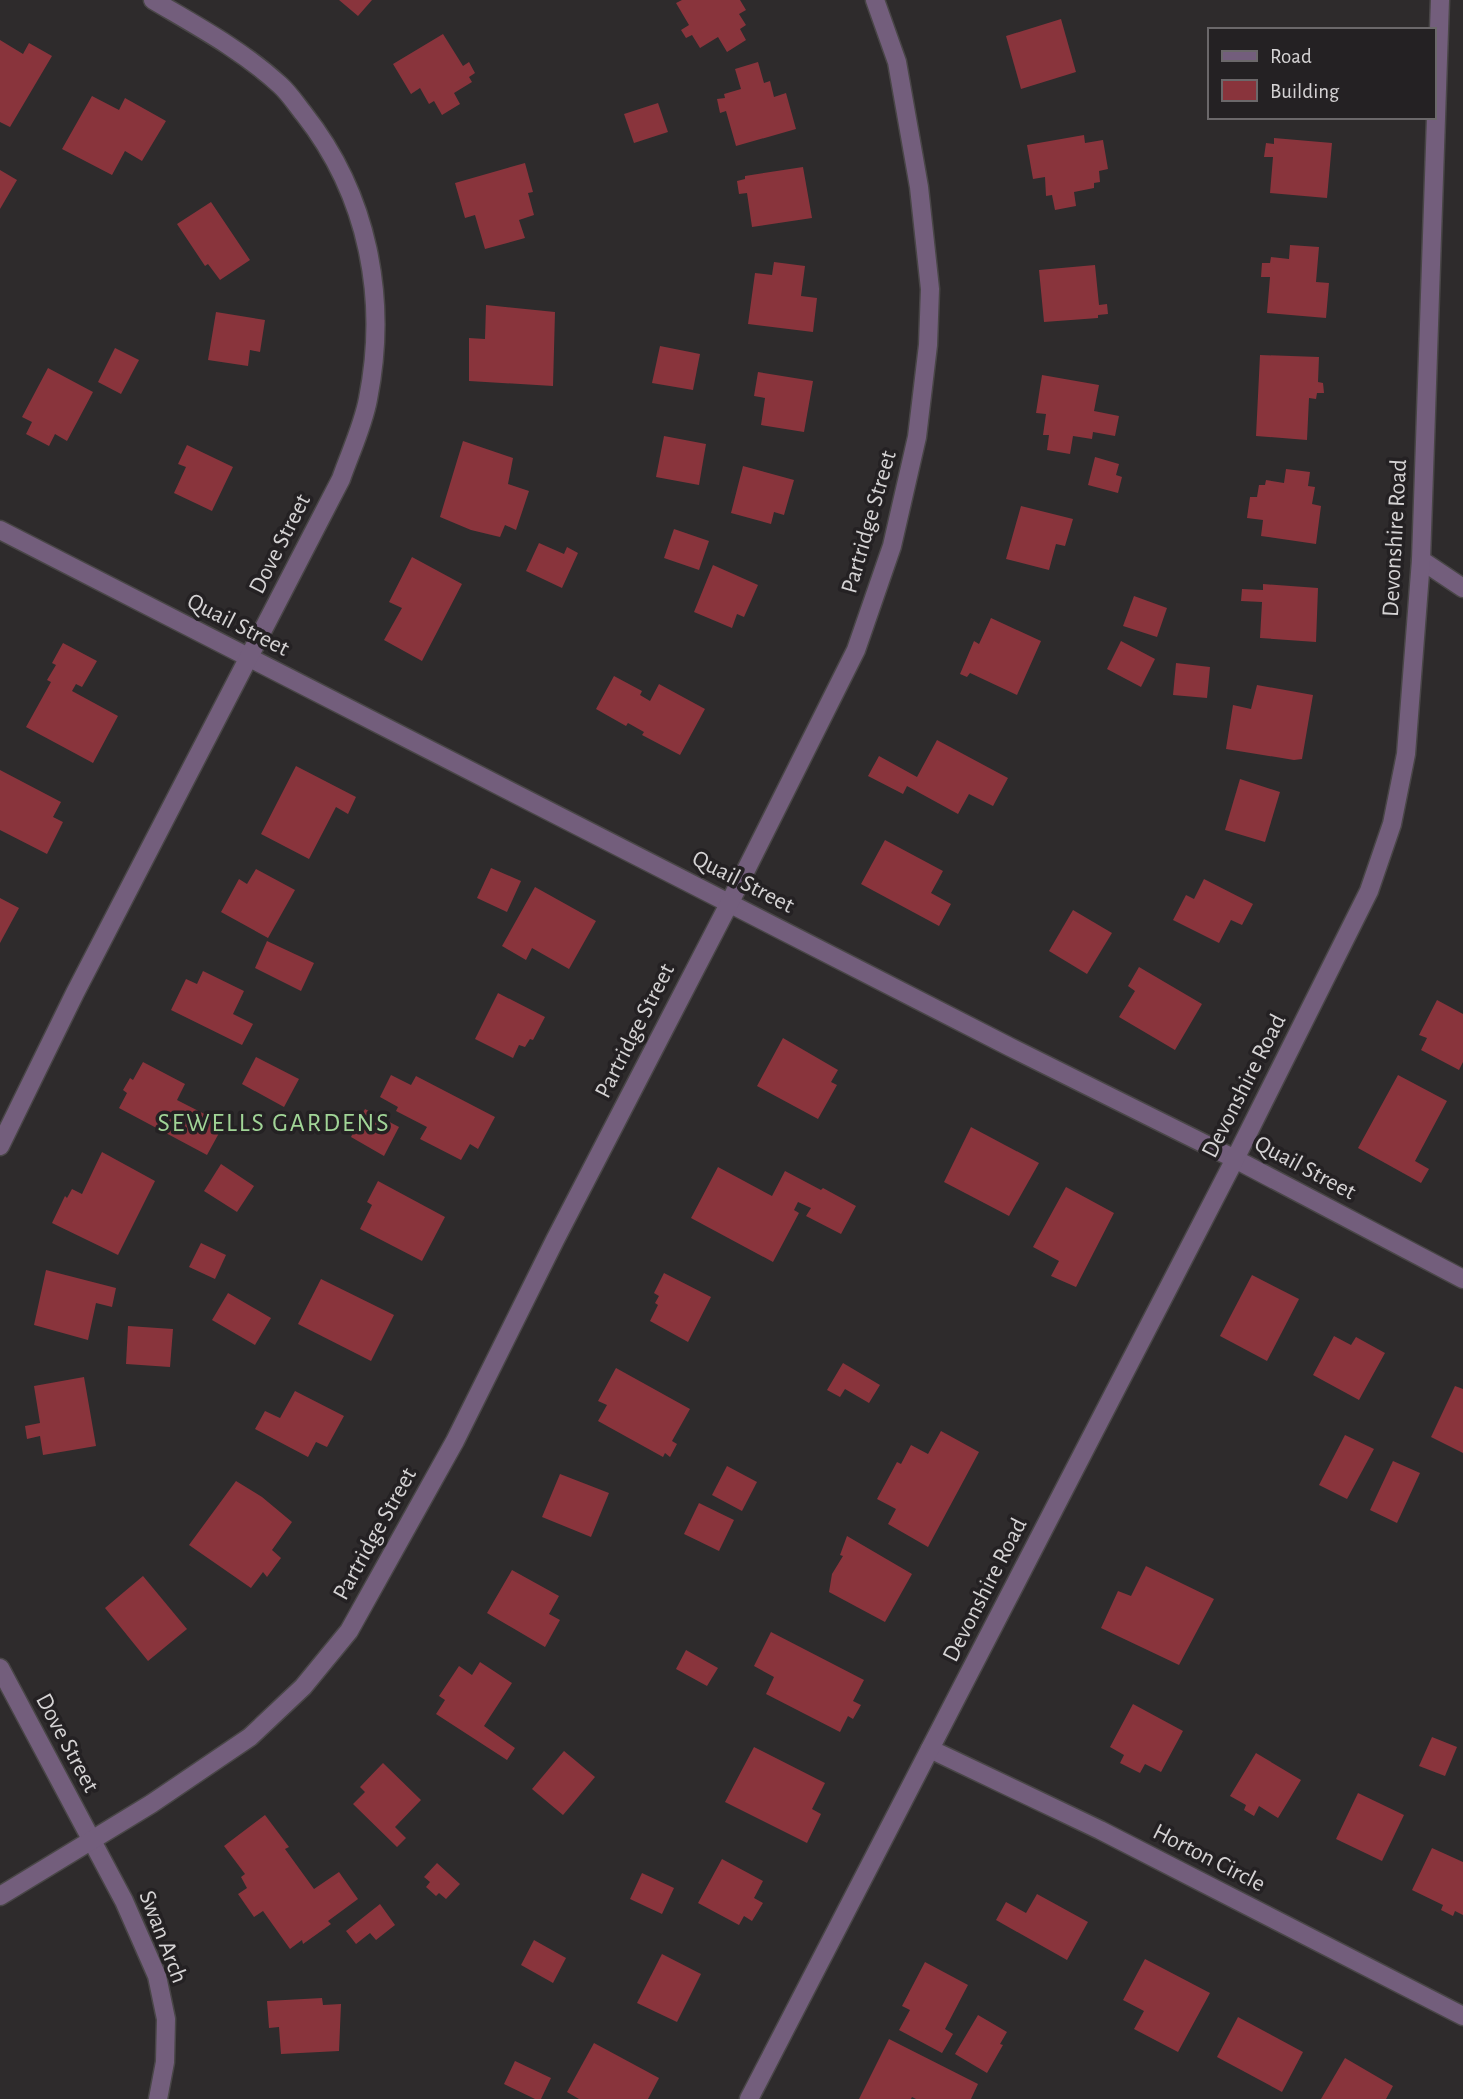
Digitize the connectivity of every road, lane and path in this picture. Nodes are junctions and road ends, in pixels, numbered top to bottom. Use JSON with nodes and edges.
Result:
{"nodes":[{"id":1,"x":153,"y":0,"type":"edge"},
{"id":2,"x":875,"y":0,"type":"edge"},
{"id":3,"x":1440,"y":0,"type":"edge"},
{"id":4,"x":0,"y":530,"type":"edge"},
{"id":5,"x":1421,"y":560,"type":"junction"},
{"id":6,"x":1463,"y":588,"type":"edge"},
{"id":7,"x":249,"y":659,"type":"junction"},
{"id":8,"x":730,"y":902,"type":"junction"},
{"id":9,"x":0,"y":1146,"type":"edge"},
{"id":10,"x":1235,"y":1159,"type":"junction"},
{"id":11,"x":1463,"y":1279,"type":"edge"},
{"id":12,"x":0,"y":1668,"type":"edge"},
{"id":13,"x":930,"y":1749,"type":"junction"},
{"id":14,"x":92,"y":1840,"type":"junction"},
{"id":15,"x":0,"y":1896,"type":"edge"},
{"id":16,"x":1463,"y":2016,"type":"edge"},
{"id":17,"x":158,"y":2099,"type":"edge"},
{"id":18,"x":749,"y":2099,"type":"edge"}],
"edges":[{"from":1,"to":7,"type":"street","name":"Dove Street"},
{"from":2,"to":8,"type":"street","name":"Partridge Street"},
{"from":3,"to":5,"type":"street","name":"Devonshire Road"},
{"from":4,"to":7,"type":"street","name":"Quail Street"},
{"from":5,"to":6,"type":"street"},
{"from":5,"to":10,"type":"street","name":"Devonshire Road"},
{"from":7,"to":8,"type":"street","name":"Quail Street"},
{"from":7,"to":9,"type":"street","name":"Dove Street"},
{"from":8,"to":10,"type":"street","name":"Quail Street"},
{"from":8,"to":14,"type":"street","name":"Partridge Street"},
{"from":10,"to":11,"type":"street","name":"Quail Street"},
{"from":10,"to":13,"type":"street","name":"Devonshire Road"},
{"from":12,"to":14,"type":"street","name":"Dove Street"},
{"from":13,"to":16,"type":"street","name":"Horton Circle"},
{"from":13,"to":18,"type":"street","name":"Devonshire Road"},
{"from":14,"to":15,"type":"street","name":"Partridge Street"},
{"from":14,"to":17,"type":"street","name":"Swan Arch"}]}
